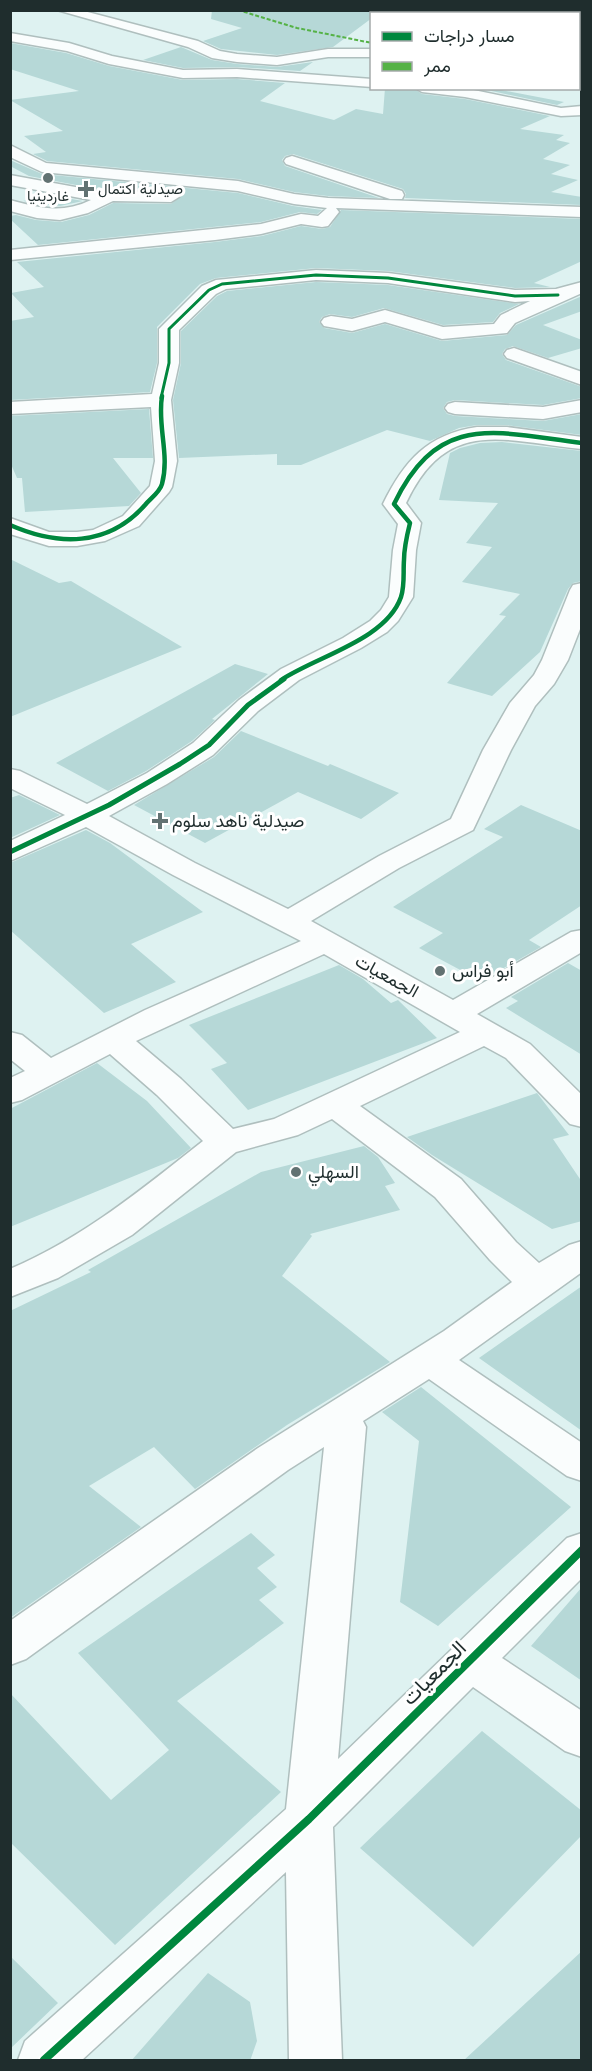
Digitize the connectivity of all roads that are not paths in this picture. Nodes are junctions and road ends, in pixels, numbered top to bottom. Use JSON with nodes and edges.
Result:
{"nodes":[{"id":1,"x":63,"y":10,"type":"edge"},
{"id":2,"x":10,"y":37,"type":"edge"},
{"id":3,"x":370,"y":53,"type":"edge"},
{"id":4,"x":370,"y":83,"type":"edge"},
{"id":5,"x":439,"y":90,"type":"edge"},
{"id":6,"x":582,"y":110,"type":"edge"},
{"id":7,"x":10,"y":137,"type":"edge"},
{"id":8,"x":10,"y":150,"type":"edge"},
{"id":9,"x":292,"y":161,"type":"dead end"},
{"id":10,"x":10,"y":167,"type":"edge"},
{"id":11,"x":64,"y":168,"type":"junction"},
{"id":12,"x":17,"y":182,"type":"edge"},
{"id":13,"x":403,"y":183,"type":"dead end"},
{"id":14,"x":383,"y":190,"type":"junction"},
{"id":15,"x":108,"y":196,"type":"junction"},
{"id":16,"x":328,"y":203,"type":"junction"},
{"id":17,"x":10,"y":205,"type":"edge"},
{"id":18,"x":426,"y":205,"type":"junction"},
{"id":19,"x":582,"y":212,"type":"edge"},
{"id":20,"x":10,"y":255,"type":"edge"},
{"id":21,"x":581,"y":287,"type":"edge"},
{"id":22,"x":558,"y":295,"type":"junction"},
{"id":23,"x":331,"y":322,"type":"dead end"},
{"id":24,"x":514,"y":354,"type":"dead end"},
{"id":25,"x":582,"y":379,"type":"edge"},
{"id":26,"x":161,"y":400,"type":"junction"},
{"id":27,"x":582,"y":406,"type":"edge"},
{"id":28,"x":10,"y":408,"type":"edge"},
{"id":29,"x":455,"y":408,"type":"dead end"},
{"id":30,"x":582,"y":443,"type":"edge"},
{"id":31,"x":10,"y":525,"type":"edge"},
{"id":32,"x":582,"y":590,"type":"edge"},
{"id":33,"x":10,"y":777,"type":"edge"},
{"id":34,"x":88,"y":816,"type":"junction"},
{"id":35,"x":10,"y":852,"type":"edge"},
{"id":36,"x":289,"y":921,"type":"junction"},
{"id":37,"x":582,"y":939,"type":"edge"},
{"id":38,"x":324,"y":942,"type":"junction"},
{"id":39,"x":453,"y":1014,"type":"junction"},
{"id":40,"x":485,"y":1032,"type":"junction"},
{"id":41,"x":113,"y":1039,"type":"junction"},
{"id":42,"x":10,"y":1042,"type":"edge"},
{"id":43,"x":47,"y":1072,"type":"junction"},
{"id":44,"x":10,"y":1092,"type":"edge"},
{"id":45,"x":335,"y":1104,"type":"junction"},
{"id":46,"x":582,"y":1116,"type":"edge"},
{"id":47,"x":225,"y":1142,"type":"junction"},
{"id":48,"x":582,"y":1254,"type":"edge"},
{"id":49,"x":537,"y":1283,"type":"junction"},
{"id":50,"x":10,"y":1284,"type":"edge"},
{"id":51,"x":429,"y":1359,"type":"junction"},
{"id":52,"x":337,"y":1418,"type":"junction"},
{"id":53,"x":582,"y":1465,"type":"edge"},
{"id":54,"x":582,"y":1550,"type":"edge"},
{"id":55,"x":10,"y":1646,"type":"edge"},
{"id":56,"x":470,"y":1660,"type":"junction"},
{"id":57,"x":582,"y":1737,"type":"edge"},
{"id":58,"x":309,"y":1819,"type":"junction"},
{"id":59,"x":44,"y":2061,"type":"edge"},
{"id":60,"x":316,"y":2061,"type":"edge"}],
"edges":[{"from":1,"to":3,"type":"street"},
{"from":2,"to":4,"type":"street"},
{"from":5,"to":6,"type":"street"},
{"from":7,"to":11,"type":"street"},
{"from":8,"to":11,"type":"street"},
{"from":9,"to":14,"type":"street"},
{"from":10,"to":12,"type":"street"},
{"from":11,"to":16,"type":"street"},
{"from":12,"to":15,"type":"street"},
{"from":13,"to":14,"type":"street"},
{"from":14,"to":18,"type":"street"},
{"from":15,"to":16,"type":"street"},
{"from":15,"to":17,"type":"street"},
{"from":16,"to":18,"type":"street"},
{"from":16,"to":20,"type":"street"},
{"from":18,"to":19,"type":"street"},
{"from":21,"to":22,"type":"street"},
{"from":22,"to":23,"type":"street"},
{"from":22,"to":26,"type":"street"},
{"from":24,"to":25,"type":"street"},
{"from":26,"to":28,"type":"street"},
{"from":26,"to":31,"type":"street"},
{"from":27,"to":29,"type":"street"},
{"from":30,"to":34,"type":"street"},
{"from":32,"to":36,"type":"street"},
{"from":33,"to":34,"type":"street","name":"الجمعيات"},
{"from":34,"to":35,"type":"street"},
{"from":34,"to":36,"type":"street","name":"الجمعيات"},
{"from":36,"to":38,"type":"street","name":"الجمعيات"},
{"from":37,"to":39,"type":"street"},
{"from":38,"to":39,"type":"street","name":"الجمعيات"},
{"from":38,"to":41,"type":"street"},
{"from":39,"to":40,"type":"street","name":"الجمعيات"},
{"from":40,"to":45,"type":"street"},
{"from":40,"to":46,"type":"street","name":"الجمعيات"},
{"from":41,"to":43,"type":"street"},
{"from":41,"to":47,"type":"street"},
{"from":42,"to":43,"type":"street"},
{"from":43,"to":44,"type":"street"},
{"from":45,"to":47,"type":"street"},
{"from":45,"to":49,"type":"street"},
{"from":47,"to":50,"type":"street"},
{"from":48,"to":49,"type":"street"},
{"from":49,"to":51,"type":"street"},
{"from":51,"to":52,"type":"street"},
{"from":51,"to":53,"type":"street"},
{"from":52,"to":55,"type":"street"},
{"from":52,"to":58,"type":"street"},
{"from":54,"to":56,"type":"street","name":"الجمعيات"},
{"from":56,"to":57,"type":"street"},
{"from":56,"to":58,"type":"street","name":"الجمعيات"},
{"from":58,"to":59,"type":"street","name":"الجمعيات"},
{"from":58,"to":60,"type":"street"}]}
